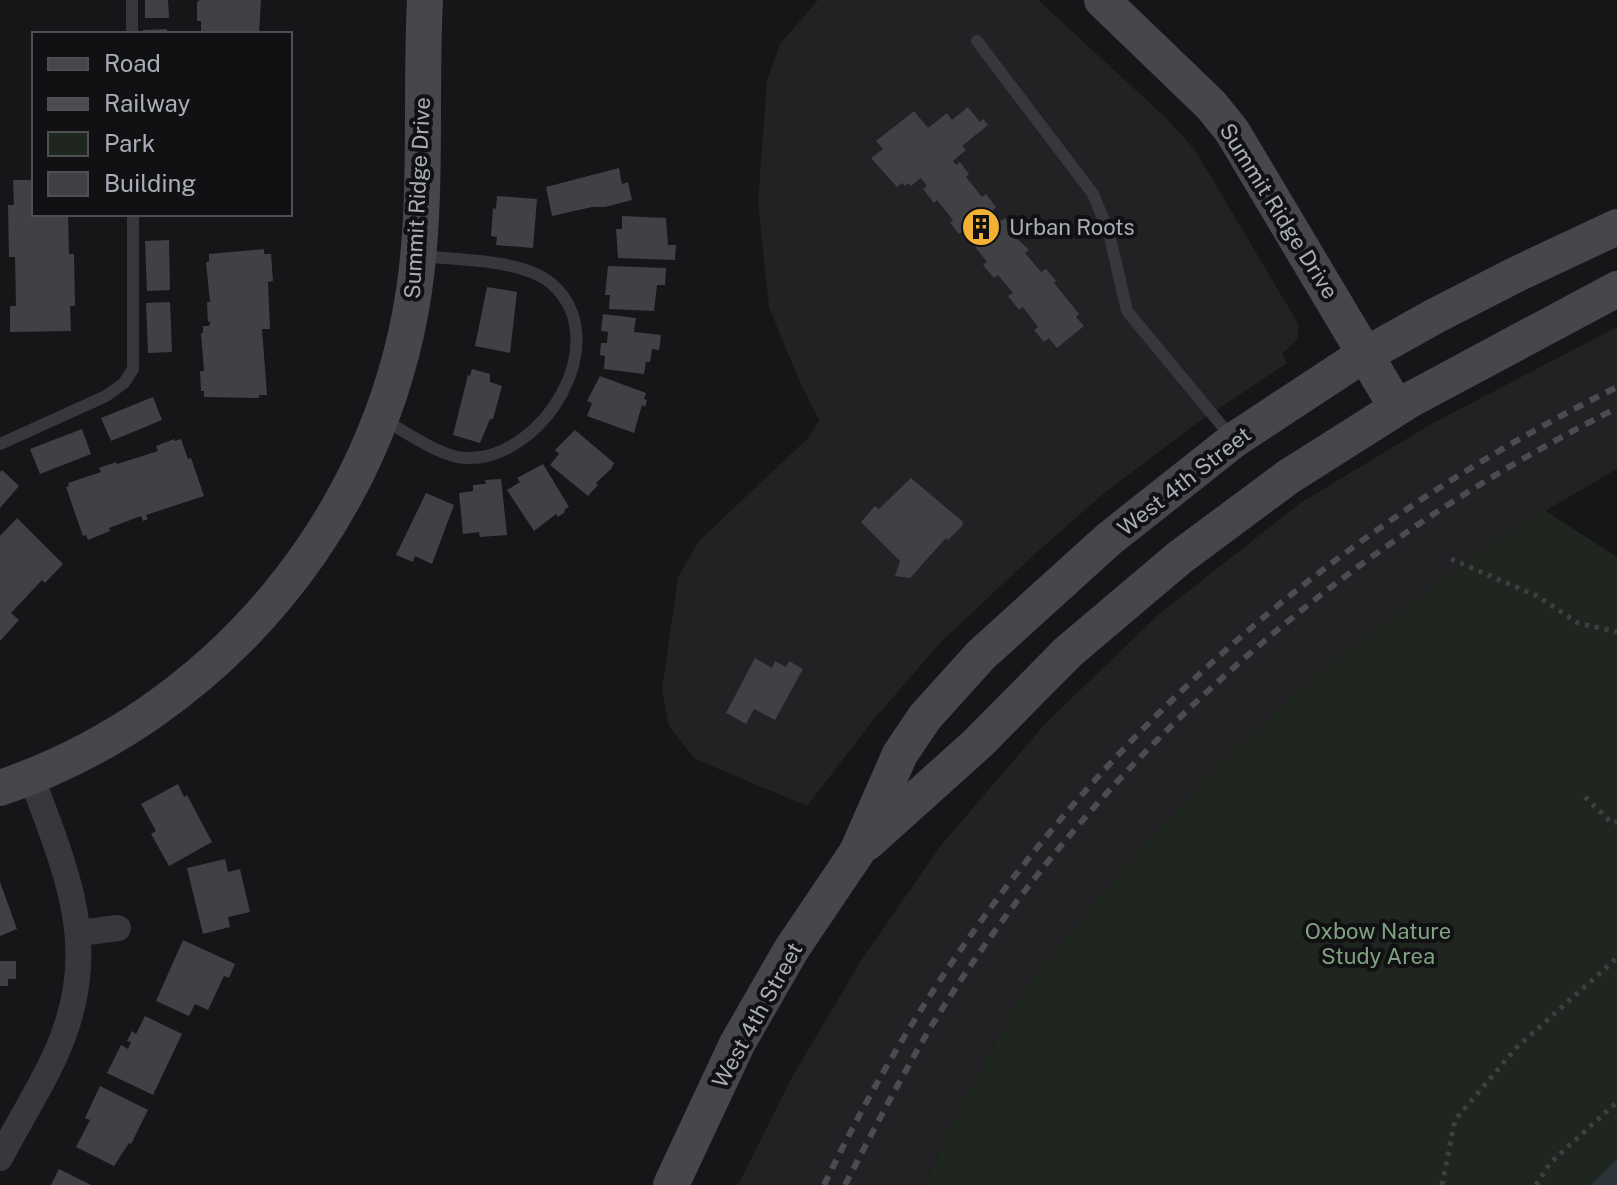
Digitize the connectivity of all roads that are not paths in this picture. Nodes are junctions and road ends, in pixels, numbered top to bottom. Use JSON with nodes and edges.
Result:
{"nodes":[{"id":1,"x":132,"y":0,"type":"edge"},
{"id":2,"x":425,"y":0,"type":"edge"},
{"id":3,"x":1102,"y":0,"type":"edge"},
{"id":4,"x":132,"y":32,"type":"edge"},
{"id":5,"x":977,"y":41,"type":"dead end"},
{"id":6,"x":133,"y":216,"type":"edge"},
{"id":7,"x":1617,"y":227,"type":"edge"},
{"id":8,"x":417,"y":255,"type":"junction"},
{"id":9,"x":1617,"y":289,"type":"edge"},
{"id":10,"x":1366,"y":355,"type":"junction"},
{"id":11,"x":1397,"y":408,"type":"junction"},
{"id":12,"x":381,"y":419,"type":"junction"},
{"id":13,"x":1234,"y":440,"type":"junction"},
{"id":14,"x":0,"y":444,"type":"edge"},
{"id":15,"x":16,"y":782,"type":"edge"},
{"id":16,"x":857,"y":852,"type":"junction"},
{"id":17,"x":118,"y":928,"type":"dead end"},
{"id":18,"x":80,"y":933,"type":"junction"},
{"id":19,"x":8,"y":1123,"type":"edge"},
{"id":20,"x":0,"y":1158,"type":"edge"},
{"id":21,"x":671,"y":1185,"type":"edge"}],
"edges":[{"from":1,"to":4,"type":"lane"},
{"from":2,"to":8,"type":"main road","name":"Summit Ridge Drive"},
{"from":3,"to":10,"type":"main road","name":"Summit Ridge Drive"},
{"from":5,"to":13,"type":"lane"},
{"from":6,"to":14,"type":"lane"},
{"from":7,"to":10,"type":"main road","name":"West 4th Street"},
{"from":8,"to":12,"type":"main road","name":"Summit Ridge Drive"},
{"from":8,"to":12,"type":"lane"},
{"from":9,"to":11,"type":"main road","name":"West 4th Street"},
{"from":10,"to":11,"type":"main road","name":"Summit Ridge Drive"},
{"from":10,"to":13,"type":"main road","name":"West 4th Street"},
{"from":11,"to":16,"type":"main road","name":"West 4th Street"},
{"from":12,"to":15,"type":"main road","name":"Summit Ridge Drive"},
{"from":13,"to":16,"type":"main road","name":"West 4th Street"},
{"from":15,"to":18,"type":"street"},
{"from":16,"to":21,"type":"main road","name":"West 4th Street"},
{"from":17,"to":18,"type":"street"},
{"from":18,"to":19,"type":"street"},
{"from":19,"to":20,"type":"street"}]}
